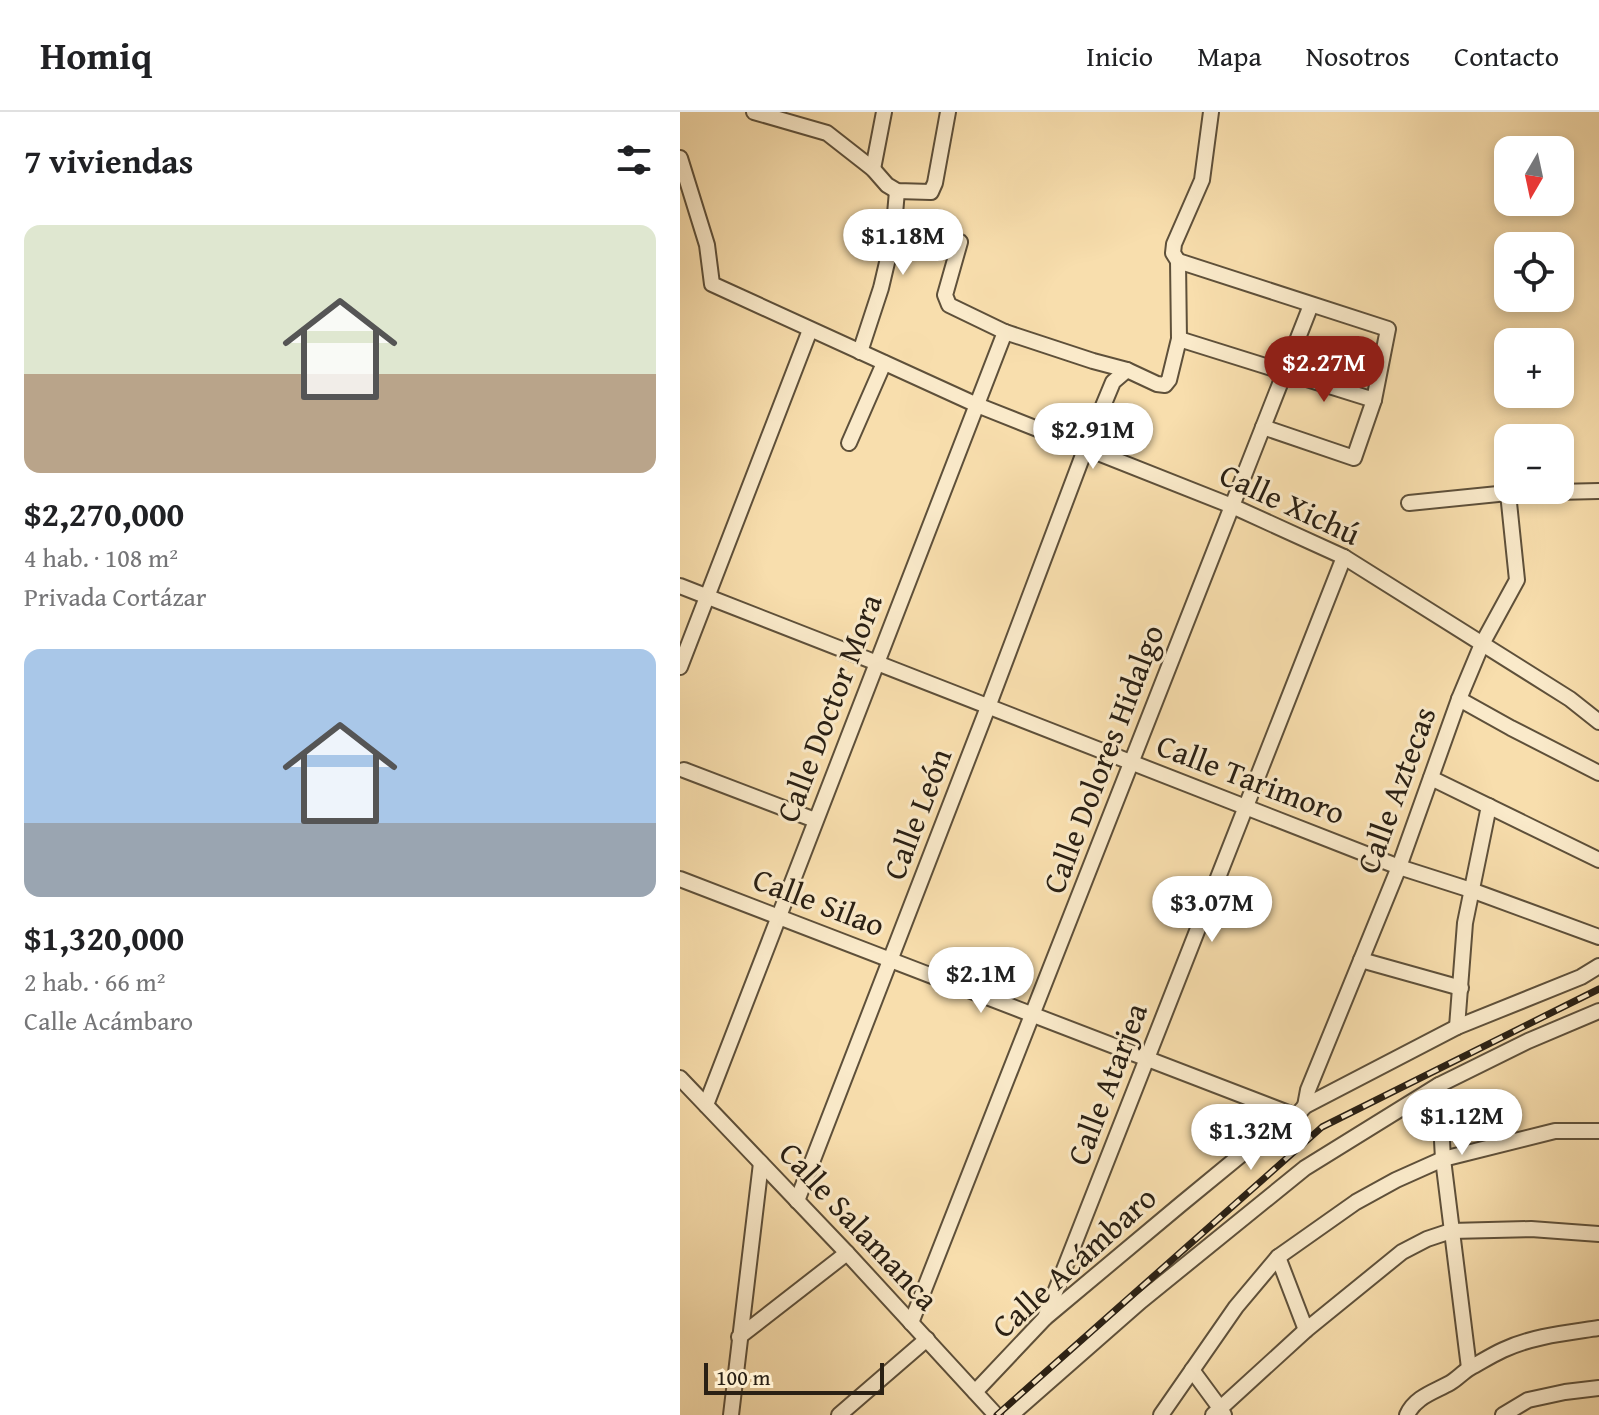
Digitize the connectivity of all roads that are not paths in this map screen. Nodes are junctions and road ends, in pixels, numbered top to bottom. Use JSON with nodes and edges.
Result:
{"nodes":[{"id":1,"x":754,"y":112,"type":"edge"},
{"id":2,"x":884,"y":112,"type":"edge"},
{"id":3,"x":948,"y":112,"type":"edge"},
{"id":4,"x":1211,"y":112,"type":"edge"},
{"id":5,"x":680,"y":158,"type":"edge"},
{"id":6,"x":873,"y":169,"type":"junction"},
{"id":7,"x":897,"y":191,"type":"junction"},
{"id":8,"x":960,"y":242,"type":"dead end"},
{"id":9,"x":1178,"y":261,"type":"junction"},
{"id":10,"x":1311,"y":305,"type":"junction"},
{"id":11,"x":810,"y":330,"type":"junction"},
{"id":12,"x":1005,"y":332,"type":"junction"},
{"id":13,"x":1179,"y":339,"type":"junction"},
{"id":14,"x":860,"y":352,"type":"junction"},
{"id":15,"x":884,"y":363,"type":"junction"},
{"id":16,"x":1127,"y":370,"type":"junction"},
{"id":17,"x":1285,"y":371,"type":"junction"},
{"id":18,"x":1374,"y":400,"type":"junction"},
{"id":19,"x":977,"y":405,"type":"junction"},
{"id":20,"x":1263,"y":427,"type":"junction"},
{"id":21,"x":849,"y":443,"type":"dead end"},
{"id":22,"x":1086,"y":447,"type":"junction"},
{"id":23,"x":1599,"y":491,"type":"edge"},
{"id":24,"x":1574,"y":492,"type":"edge"},
{"id":25,"x":1494,"y":494,"type":"edge"},
{"id":26,"x":1409,"y":503,"type":"dead end"},
{"id":27,"x":1509,"y":504,"type":"edge"},
{"id":28,"x":1232,"y":506,"type":"junction"},
{"id":29,"x":1344,"y":557,"type":"junction"},
{"id":30,"x":680,"y":586,"type":"edge"},
{"id":31,"x":708,"y":595,"type":"junction"},
{"id":32,"x":1482,"y":644,"type":"junction"},
{"id":33,"x":877,"y":663,"type":"junction"},
{"id":34,"x":680,"y":667,"type":"edge"},
{"id":35,"x":1459,"y":699,"type":"junction"},
{"id":36,"x":988,"y":707,"type":"junction"},
{"id":37,"x":1599,"y":722,"type":"edge"},
{"id":38,"x":1131,"y":763,"type":"junction"},
{"id":39,"x":684,"y":770,"type":"dead end"},
{"id":40,"x":1599,"y":773,"type":"edge"},
{"id":41,"x":1431,"y":778,"type":"junction"},
{"id":42,"x":1489,"y":806,"type":"junction"},
{"id":43,"x":1246,"y":808,"type":"junction"},
{"id":44,"x":815,"y":820,"type":"junction"},
{"id":45,"x":1599,"y":860,"type":"edge"},
{"id":46,"x":1399,"y":867,"type":"junction"},
{"id":47,"x":680,"y":879,"type":"edge"},
{"id":48,"x":1471,"y":890,"type":"junction"},
{"id":49,"x":779,"y":917,"type":"junction"},
{"id":50,"x":1599,"y":937,"type":"edge"},
{"id":51,"x":891,"y":960,"type":"junction"},
{"id":52,"x":1361,"y":960,"type":"junction"},
{"id":53,"x":1599,"y":966,"type":"edge"},
{"id":54,"x":1461,"y":988,"type":"junction"},
{"id":55,"x":1599,"y":1011,"type":"edge"},
{"id":56,"x":1033,"y":1014,"type":"junction"},
{"id":57,"x":1457,"y":1027,"type":"junction"},
{"id":58,"x":1147,"y":1058,"type":"junction"},
{"id":59,"x":680,"y":1078,"type":"edge"},
{"id":60,"x":1439,"y":1085,"type":"junction"},
{"id":61,"x":706,"y":1105,"type":"junction"},
{"id":62,"x":1300,"y":1111,"type":"junction"},
{"id":63,"x":1599,"y":1131,"type":"edge"},
{"id":64,"x":1443,"y":1159,"type":"junction"},
{"id":65,"x":761,"y":1163,"type":"junction"},
{"id":66,"x":797,"y":1201,"type":"junction"},
{"id":67,"x":1451,"y":1231,"type":"junction"},
{"id":68,"x":1599,"y":1234,"type":"edge"},
{"id":69,"x":847,"y":1253,"type":"junction"},
{"id":70,"x":1278,"y":1257,"type":"junction"},
{"id":71,"x":1045,"y":1318,"type":"junction"},
{"id":72,"x":911,"y":1323,"type":"junction"},
{"id":73,"x":1599,"y":1328,"type":"edge"},
{"id":74,"x":1306,"y":1330,"type":"junction"},
{"id":75,"x":739,"y":1337,"type":"junction"},
{"id":76,"x":927,"y":1339,"type":"junction"},
{"id":77,"x":1469,"y":1368,"type":"junction"},
{"id":78,"x":1192,"y":1370,"type":"junction"},
{"id":79,"x":1599,"y":1388,"type":"edge"},
{"id":80,"x":975,"y":1392,"type":"junction"},
{"id":81,"x":1219,"y":1413,"type":"edge"},
{"id":82,"x":731,"y":1415,"type":"edge"},
{"id":83,"x":839,"y":1415,"type":"edge"},
{"id":84,"x":996,"y":1415,"type":"edge"},
{"id":85,"x":1011,"y":1415,"type":"edge"},
{"id":86,"x":1161,"y":1415,"type":"edge"},
{"id":87,"x":1407,"y":1415,"type":"edge"},
{"id":88,"x":1503,"y":1415,"type":"edge"}],
"edges":[{"from":1,"to":6,"type":"street"},
{"from":2,"to":6,"type":"street"},
{"from":3,"to":7,"type":"street"},
{"from":4,"to":9,"type":"street"},
{"from":5,"to":11,"type":"street","name":"Calle Xichú"},
{"from":6,"to":7,"type":"street"},
{"from":7,"to":14,"type":"street"},
{"from":8,"to":12,"type":"street"},
{"from":9,"to":10,"type":"street"},
{"from":9,"to":13,"type":"street"},
{"from":10,"to":17,"type":"street","name":"Calle Dolores Hidalgo"},
{"from":10,"to":18,"type":"street"},
{"from":11,"to":14,"type":"street","name":"Calle Xichú"},
{"from":11,"to":31,"type":"street"},
{"from":12,"to":16,"type":"street"},
{"from":12,"to":19,"type":"street","name":"Calle Doctor Mora"},
{"from":13,"to":16,"type":"street"},
{"from":13,"to":17,"type":"street"},
{"from":14,"to":15,"type":"street","name":"Calle Xichú"},
{"from":15,"to":19,"type":"street","name":"Calle Xichú"},
{"from":15,"to":21,"type":"street"},
{"from":16,"to":22,"type":"street","name":"Calle León"},
{"from":17,"to":18,"type":"street"},
{"from":17,"to":20,"type":"street","name":"Calle Dolores Hidalgo"},
{"from":18,"to":20,"type":"street"},
{"from":19,"to":22,"type":"street","name":"Calle Xichú"},
{"from":19,"to":33,"type":"street","name":"Calle Doctor Mora"},
{"from":20,"to":28,"type":"street","name":"Calle Dolores Hidalgo"},
{"from":22,"to":28,"type":"street","name":"Calle Xichú"},
{"from":22,"to":36,"type":"street","name":"Calle León"},
{"from":23,"to":24,"type":"street"},
{"from":25,"to":26,"type":"street"},
{"from":27,"to":32,"type":"street","name":"Calle Aztecas"},
{"from":28,"to":29,"type":"street","name":"Calle Xichú"},
{"from":28,"to":38,"type":"street","name":"Calle Dolores Hidalgo"},
{"from":29,"to":32,"type":"street","name":"Calle Xichú"},
{"from":29,"to":43,"type":"street","name":"Calle Atarjea"},
{"from":30,"to":31,"type":"street","name":"Calle Tarimoro"},
{"from":31,"to":33,"type":"street","name":"Calle Tarimoro"},
{"from":31,"to":34,"type":"street"},
{"from":32,"to":35,"type":"street","name":"Calle Aztecas"},
{"from":32,"to":37,"type":"street","name":"Calle Xichú"},
{"from":33,"to":36,"type":"street","name":"Calle Tarimoro"},
{"from":33,"to":44,"type":"street","name":"Calle Doctor Mora"},
{"from":35,"to":40,"type":"street"},
{"from":35,"to":41,"type":"street","name":"Calle Aztecas"},
{"from":36,"to":38,"type":"street","name":"Calle Tarimoro"},
{"from":36,"to":51,"type":"street","name":"Calle León"},
{"from":38,"to":43,"type":"street","name":"Calle Tarimoro"},
{"from":38,"to":56,"type":"street","name":"Calle Dolores Hidalgo"},
{"from":39,"to":44,"type":"street"},
{"from":41,"to":42,"type":"street"},
{"from":41,"to":46,"type":"street","name":"Calle Aztecas"},
{"from":42,"to":45,"type":"street"},
{"from":42,"to":48,"type":"street"},
{"from":43,"to":46,"type":"street","name":"Calle Tarimoro"},
{"from":43,"to":58,"type":"street","name":"Calle Atarjea"},
{"from":44,"to":49,"type":"street","name":"Calle Doctor Mora"},
{"from":46,"to":48,"type":"street","name":"Calle Tarimoro"},
{"from":46,"to":52,"type":"street","name":"Calle Aztecas"},
{"from":47,"to":49,"type":"street","name":"Calle Silao"},
{"from":48,"to":50,"type":"street","name":"Calle Tarimoro"},
{"from":48,"to":54,"type":"street"},
{"from":49,"to":51,"type":"street","name":"Calle Silao"},
{"from":49,"to":61,"type":"street","name":"Calle Doctor Mora"},
{"from":51,"to":56,"type":"street","name":"Calle Silao"},
{"from":51,"to":66,"type":"street","name":"Calle León"},
{"from":52,"to":54,"type":"street"},
{"from":52,"to":62,"type":"street","name":"Calle Aztecas"},
{"from":53,"to":57,"type":"street","name":"Calle Acámbaro"},
{"from":54,"to":57,"type":"street"},
{"from":55,"to":60,"type":"street"},
{"from":56,"to":58,"type":"street","name":"Calle Silao"},
{"from":56,"to":72,"type":"street","name":"Calle Dolores Hidalgo"},
{"from":57,"to":62,"type":"street","name":"Calle Acámbaro"},
{"from":58,"to":62,"type":"street","name":"Calle Silao"},
{"from":58,"to":71,"type":"street","name":"Calle Atarjea"},
{"from":59,"to":61,"type":"street","name":"Calle Salamanca"},
{"from":60,"to":64,"type":"street"},
{"from":60,"to":85,"type":"street"},
{"from":61,"to":65,"type":"street","name":"Calle Salamanca"},
{"from":62,"to":71,"type":"street","name":"Calle Acámbaro"},
{"from":63,"to":64,"type":"street"},
{"from":64,"to":67,"type":"street"},
{"from":64,"to":70,"type":"street"},
{"from":65,"to":66,"type":"street","name":"Calle Salamanca"},
{"from":65,"to":75,"type":"street"},
{"from":66,"to":69,"type":"street","name":"Calle Salamanca"},
{"from":67,"to":68,"type":"street"},
{"from":67,"to":74,"type":"street"},
{"from":67,"to":77,"type":"street"},
{"from":69,"to":72,"type":"street","name":"Calle Salamanca"},
{"from":69,"to":75,"type":"street"},
{"from":70,"to":74,"type":"street"},
{"from":70,"to":78,"type":"street"},
{"from":71,"to":80,"type":"street","name":"Calle Acámbaro"},
{"from":72,"to":76,"type":"street","name":"Calle Salamanca"},
{"from":73,"to":77,"type":"street"},
{"from":74,"to":81,"type":"street"},
{"from":75,"to":82,"type":"street"},
{"from":76,"to":80,"type":"street","name":"Calle Salamanca"},
{"from":76,"to":83,"type":"street"},
{"from":77,"to":87,"type":"street"},
{"from":78,"to":81,"type":"street"},
{"from":78,"to":86,"type":"street"},
{"from":79,"to":88,"type":"street"},
{"from":80,"to":84,"type":"street","name":"Calle Salamanca"}]}
